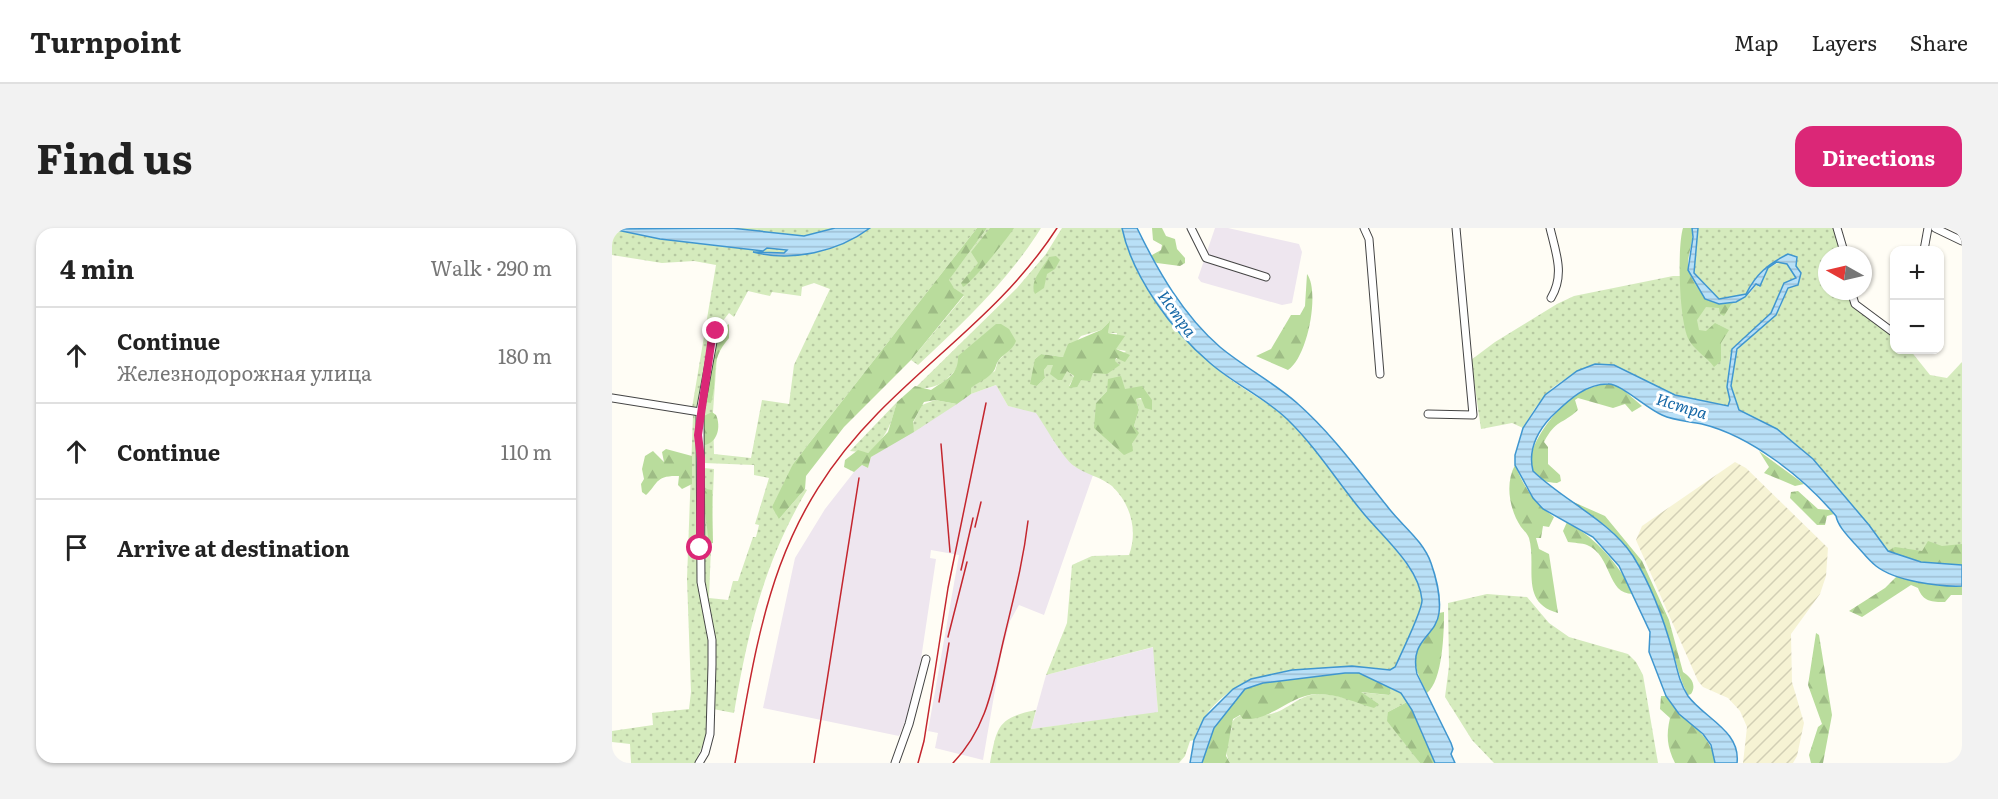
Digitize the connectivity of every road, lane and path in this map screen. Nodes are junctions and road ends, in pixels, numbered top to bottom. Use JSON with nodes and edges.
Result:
{"nodes":[{"id":1,"x":1191,"y":228,"type":"edge"},
{"id":2,"x":1364,"y":228,"type":"edge"},
{"id":3,"x":1456,"y":228,"type":"edge"},
{"id":4,"x":1550,"y":228,"type":"edge"},
{"id":5,"x":1837,"y":228,"type":"edge"},
{"id":6,"x":1928,"y":228,"type":"edge"},
{"id":7,"x":1935,"y":228,"type":"edge"},
{"id":8,"x":1962,"y":241,"type":"edge"},
{"id":9,"x":1842,"y":246,"type":"edge"},
{"id":10,"x":1925,"y":246,"type":"edge"},
{"id":11,"x":1266,"y":277,"type":"dead end"},
{"id":12,"x":1551,"y":298,"type":"dead end"},
{"id":13,"x":1854,"y":300,"type":"edge"},
{"id":14,"x":1890,"y":330,"type":"edge"},
{"id":15,"x":716,"y":331,"type":"dead end"},
{"id":16,"x":1380,"y":374,"type":"dead end"},
{"id":17,"x":612,"y":398,"type":"edge"},
{"id":18,"x":700,"y":412,"type":"junction"},
{"id":19,"x":1428,"y":414,"type":"dead end"},
{"id":20,"x":926,"y":659,"type":"dead end"},
{"id":21,"x":699,"y":763,"type":"edge"},
{"id":22,"x":895,"y":763,"type":"edge"}],
"edges":[{"from":1,"to":11,"type":"street"},
{"from":2,"to":16,"type":"street"},
{"from":3,"to":19,"type":"street"},
{"from":4,"to":12,"type":"street"},
{"from":5,"to":9,"type":"street"},
{"from":6,"to":10,"type":"street"},
{"from":7,"to":8,"type":"street"},
{"from":13,"to":14,"type":"street"},
{"from":15,"to":18,"type":"street"},
{"from":17,"to":18,"type":"street"},
{"from":18,"to":21,"type":"street"},
{"from":20,"to":22,"type":"street"}]}
